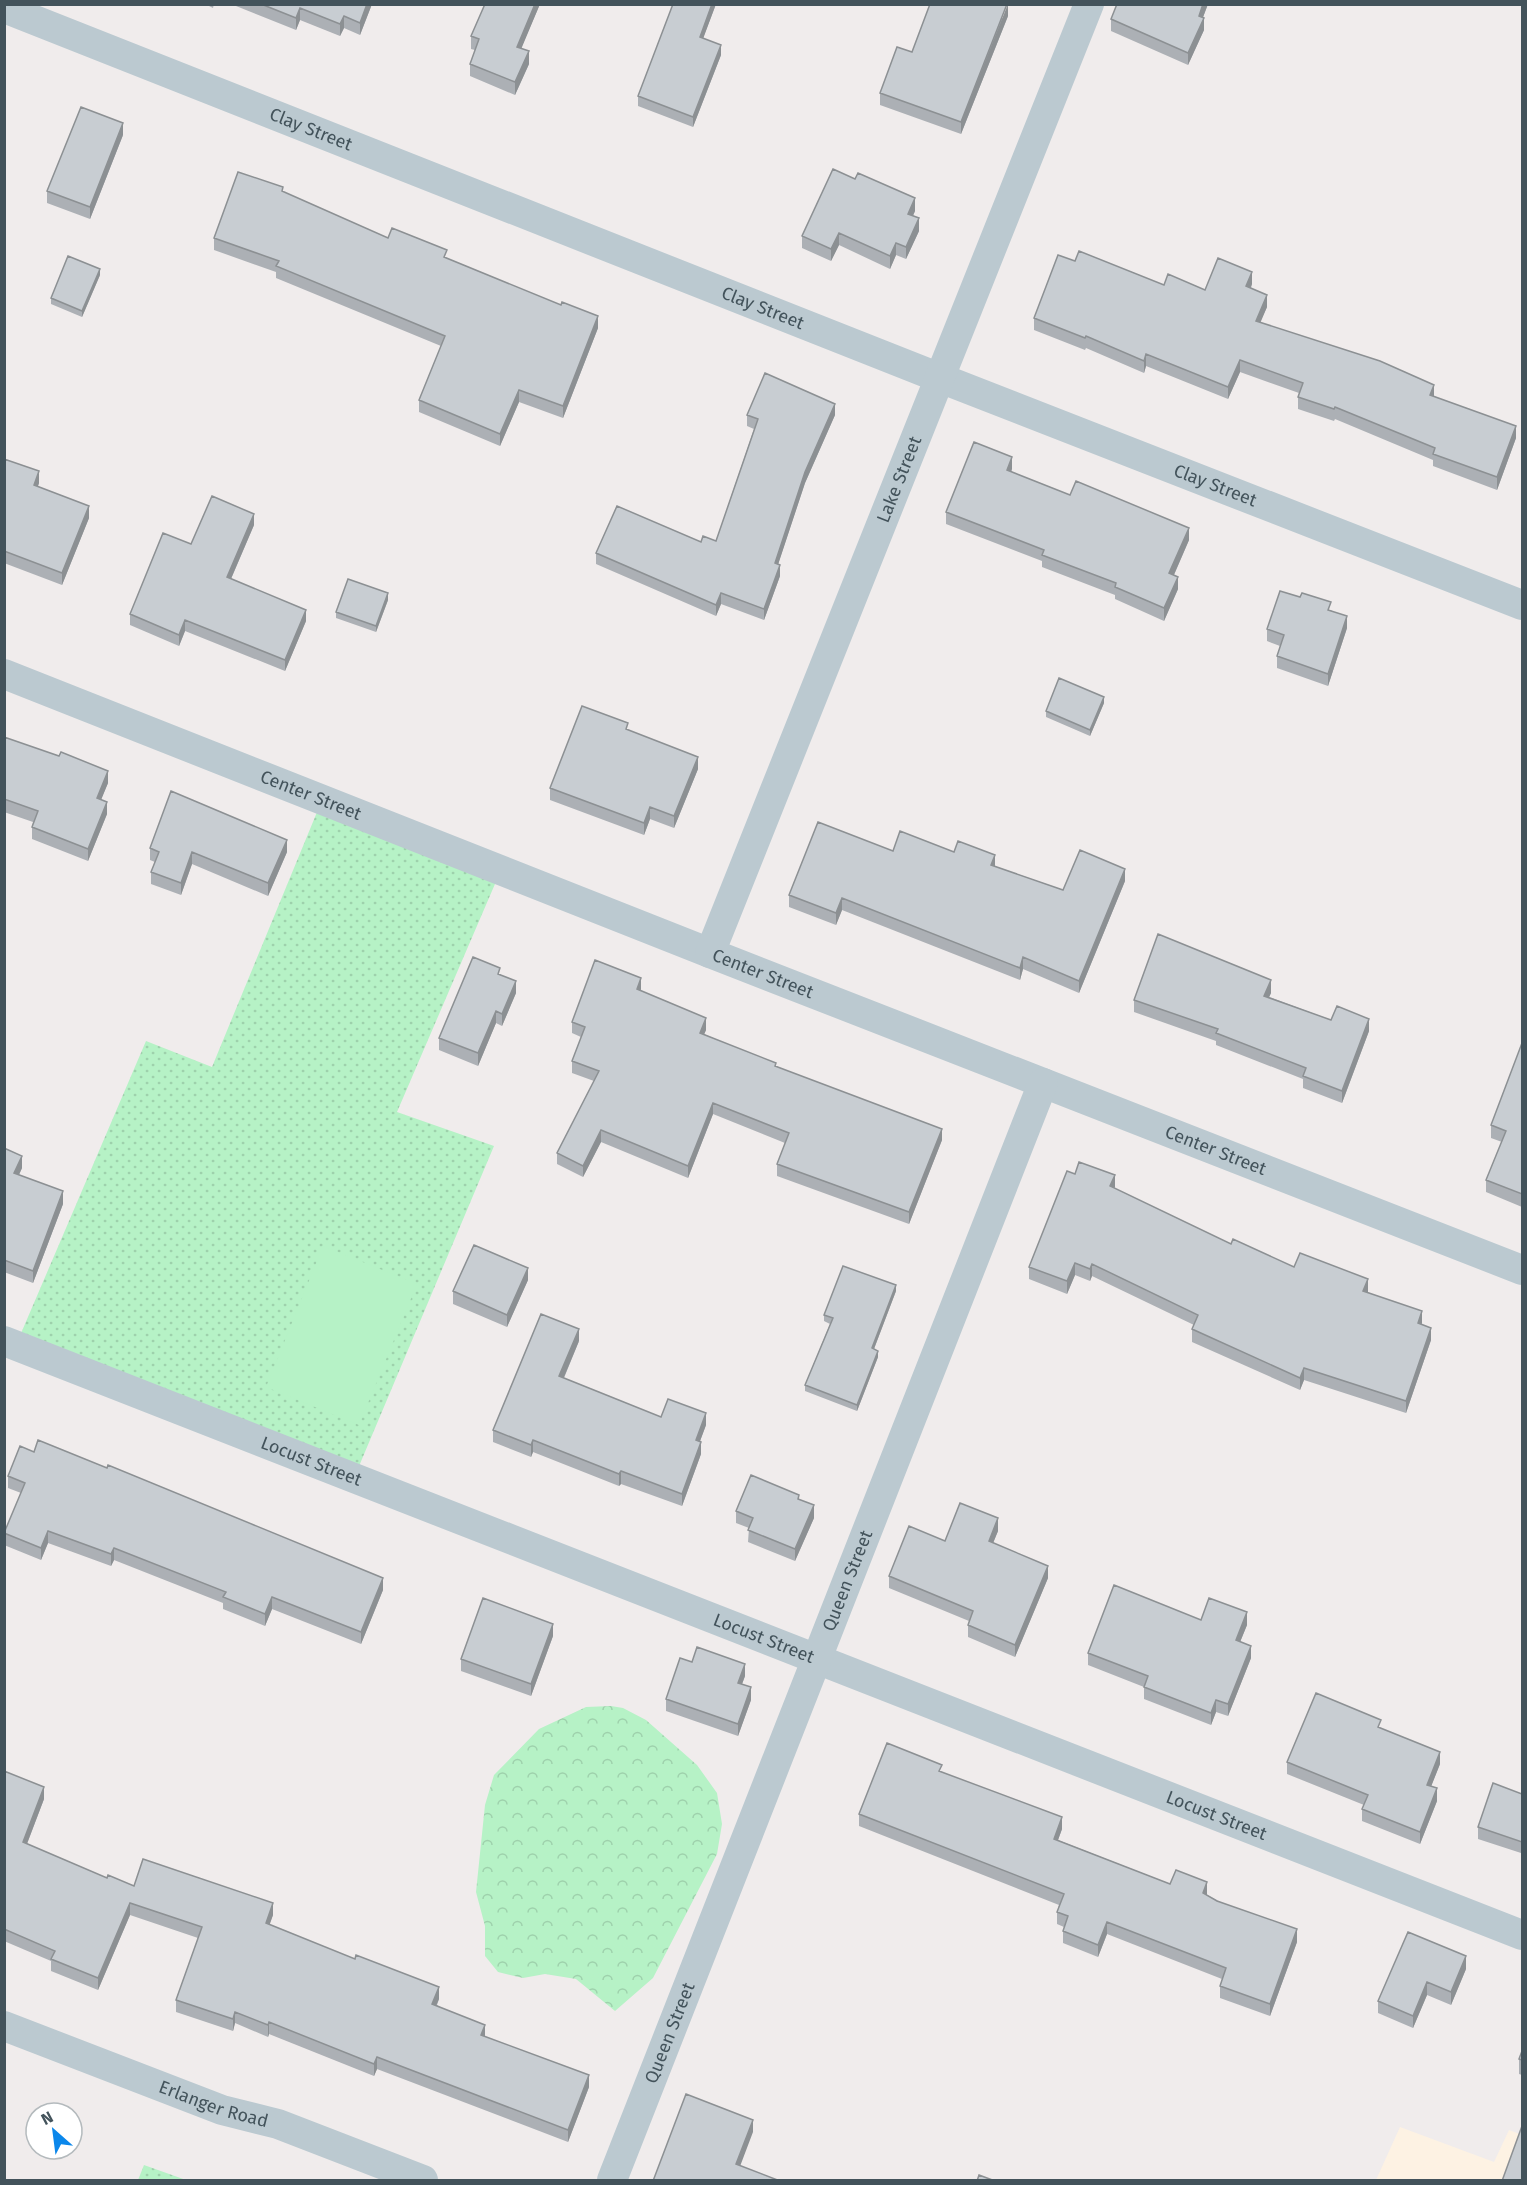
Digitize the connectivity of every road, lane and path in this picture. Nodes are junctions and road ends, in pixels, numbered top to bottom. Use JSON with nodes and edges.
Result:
{"nodes":[{"id":1,"x":1089,"y":4,"type":"edge"},
{"id":2,"x":4,"y":8,"type":"edge"},
{"id":3,"x":940,"y":378,"type":"junction"},
{"id":4,"x":1522,"y":604,"type":"edge"},
{"id":5,"x":4,"y":674,"type":"edge"},
{"id":6,"x":710,"y":953,"type":"junction"},
{"id":7,"x":1043,"y":1083,"type":"junction"},
{"id":8,"x":1522,"y":1270,"type":"edge"},
{"id":9,"x":4,"y":1341,"type":"edge"},
{"id":10,"x":816,"y":1660,"type":"junction"},
{"id":11,"x":1522,"y":1935,"type":"edge"},
{"id":12,"x":4,"y":2025,"type":"edge"},
{"id":13,"x":423,"y":2181,"type":"edge"},
{"id":14,"x":612,"y":2181,"type":"edge"}],
"edges":[{"from":1,"to":3,"type":"street","name":"Lake Street"},
{"from":2,"to":3,"type":"street","name":"Clay Street"},
{"from":3,"to":4,"type":"street","name":"Clay Street"},
{"from":3,"to":6,"type":"street","name":"Lake Street"},
{"from":5,"to":6,"type":"street","name":"Center Street"},
{"from":6,"to":7,"type":"street","name":"Center Street"},
{"from":7,"to":8,"type":"street","name":"Center Street"},
{"from":7,"to":10,"type":"street","name":"Queen Street"},
{"from":9,"to":10,"type":"street","name":"Locust Street"},
{"from":10,"to":11,"type":"street","name":"Locust Street"},
{"from":10,"to":14,"type":"street","name":"Queen Street"},
{"from":12,"to":13,"type":"street","name":"Erlanger Road"}]}
